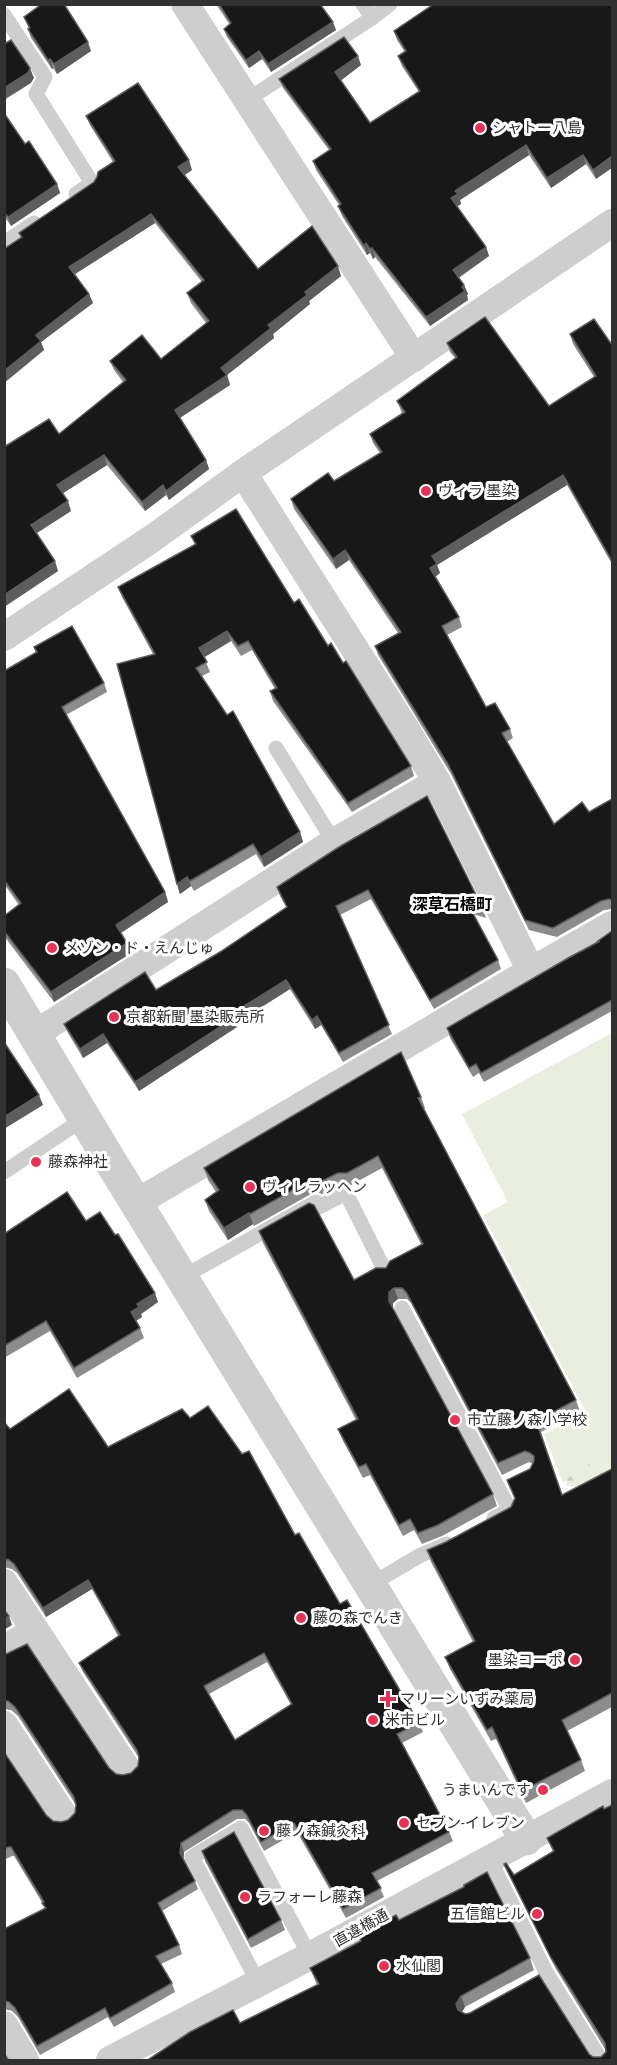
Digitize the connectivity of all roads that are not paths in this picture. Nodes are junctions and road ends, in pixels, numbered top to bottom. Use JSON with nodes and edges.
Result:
{"nodes":[{"id":1,"x":185,"y":4,"type":"edge"},
{"id":2,"x":363,"y":4,"type":"edge"},
{"id":3,"x":390,"y":4,"type":"edge"},
{"id":4,"x":4,"y":15,"type":"edge"},
{"id":5,"x":372,"y":18,"type":"junction"},
{"id":6,"x":247,"y":100,"type":"junction"},
{"id":7,"x":63,"y":203,"type":"edge"},
{"id":8,"x":44,"y":216,"type":"edge"},
{"id":9,"x":612,"y":224,"type":"edge"},
{"id":10,"x":4,"y":243,"type":"edge"},
{"id":11,"x":414,"y":358,"type":"junction"},
{"id":12,"x":243,"y":473,"type":"junction"},
{"id":13,"x":4,"y":636,"type":"edge"},
{"id":14,"x":276,"y":748,"type":"dead end"},
{"id":15,"x":437,"y":782,"type":"junction"},
{"id":16,"x":334,"y":842,"type":"junction"},
{"id":17,"x":612,"y":925,"type":"edge"},
{"id":18,"x":531,"y":970,"type":"junction"},
{"id":19,"x":8,"y":996,"type":"edge"},
{"id":20,"x":35,"y":1034,"type":"junction"},
{"id":21,"x":85,"y":1118,"type":"junction"},
{"id":22,"x":4,"y":1172,"type":"edge"},
{"id":23,"x":136,"y":1203,"type":"junction"},
{"id":24,"x":385,"y":1271,"type":"edge"},
{"id":25,"x":181,"y":1278,"type":"junction"},
{"id":26,"x":402,"y":1308,"type":"edge"},
{"id":27,"x":482,"y":1525,"type":"edge"},
{"id":28,"x":464,"y":1535,"type":"edge"},
{"id":29,"x":4,"y":1583,"type":"edge"},
{"id":30,"x":370,"y":1585,"type":"junction"},
{"id":31,"x":35,"y":1631,"type":"junction"},
{"id":32,"x":4,"y":1649,"type":"edge"},
{"id":33,"x":4,"y":1725,"type":"edge"},
{"id":34,"x":126,"y":1768,"type":"dead end"},
{"id":35,"x":612,"y":1793,"type":"edge"},
{"id":36,"x":63,"y":1815,"type":"dead end"},
{"id":37,"x":526,"y":1839,"type":"junction"},
{"id":38,"x":489,"y":1858,"type":"junction"},
{"id":39,"x":310,"y":1956,"type":"junction"},
{"id":40,"x":258,"y":1982,"type":"junction"},
{"id":41,"x":4,"y":2025,"type":"edge"},
{"id":42,"x":144,"y":2052,"type":"edge"},
{"id":43,"x":26,"y":2061,"type":"edge"},
{"id":44,"x":110,"y":2061,"type":"edge"},
{"id":45,"x":601,"y":2061,"type":"edge"}],
"edges":[{"from":1,"to":6,"type":"street"},
{"from":2,"to":5,"type":"lane"},
{"from":3,"to":5,"type":"lane"},
{"from":4,"to":7,"type":"lane"},
{"from":5,"to":6,"type":"lane"},
{"from":6,"to":11,"type":"street"},
{"from":8,"to":10,"type":"lane"},
{"from":9,"to":11,"type":"street"},
{"from":11,"to":12,"type":"street"},
{"from":12,"to":13,"type":"street"},
{"from":12,"to":15,"type":"street"},
{"from":14,"to":16,"type":"lane"},
{"from":15,"to":16,"type":"street"},
{"from":15,"to":18,"type":"street"},
{"from":16,"to":20,"type":"street"},
{"from":17,"to":18,"type":"street"},
{"from":18,"to":23,"type":"street"},
{"from":19,"to":20,"type":"street"},
{"from":20,"to":21,"type":"street"},
{"from":21,"to":22,"type":"lane"},
{"from":21,"to":23,"type":"street"},
{"from":23,"to":25,"type":"street"},
{"from":24,"to":25,"type":"lane"},
{"from":25,"to":30,"type":"street"},
{"from":26,"to":27,"type":"lane"},
{"from":28,"to":30,"type":"lane"},
{"from":29,"to":31,"type":"street"},
{"from":30,"to":37,"type":"street"},
{"from":31,"to":32,"type":"street"},
{"from":31,"to":34,"type":"street"},
{"from":33,"to":36,"type":"street"},
{"from":35,"to":37,"type":"street","name":"直違橋通"},
{"from":37,"to":38,"type":"street","name":"直違橋通"},
{"from":38,"to":39,"type":"street","name":"直違橋通"},
{"from":38,"to":45,"type":"lane"},
{"from":39,"to":40,"type":"street","name":"直違橋通"},
{"from":39,"to":40,"type":"lane"},
{"from":40,"to":42,"type":"street","name":"直違橋通"},
{"from":41,"to":43,"type":"street"},
{"from":42,"to":44,"type":"street","name":"直違橋通"}]}
